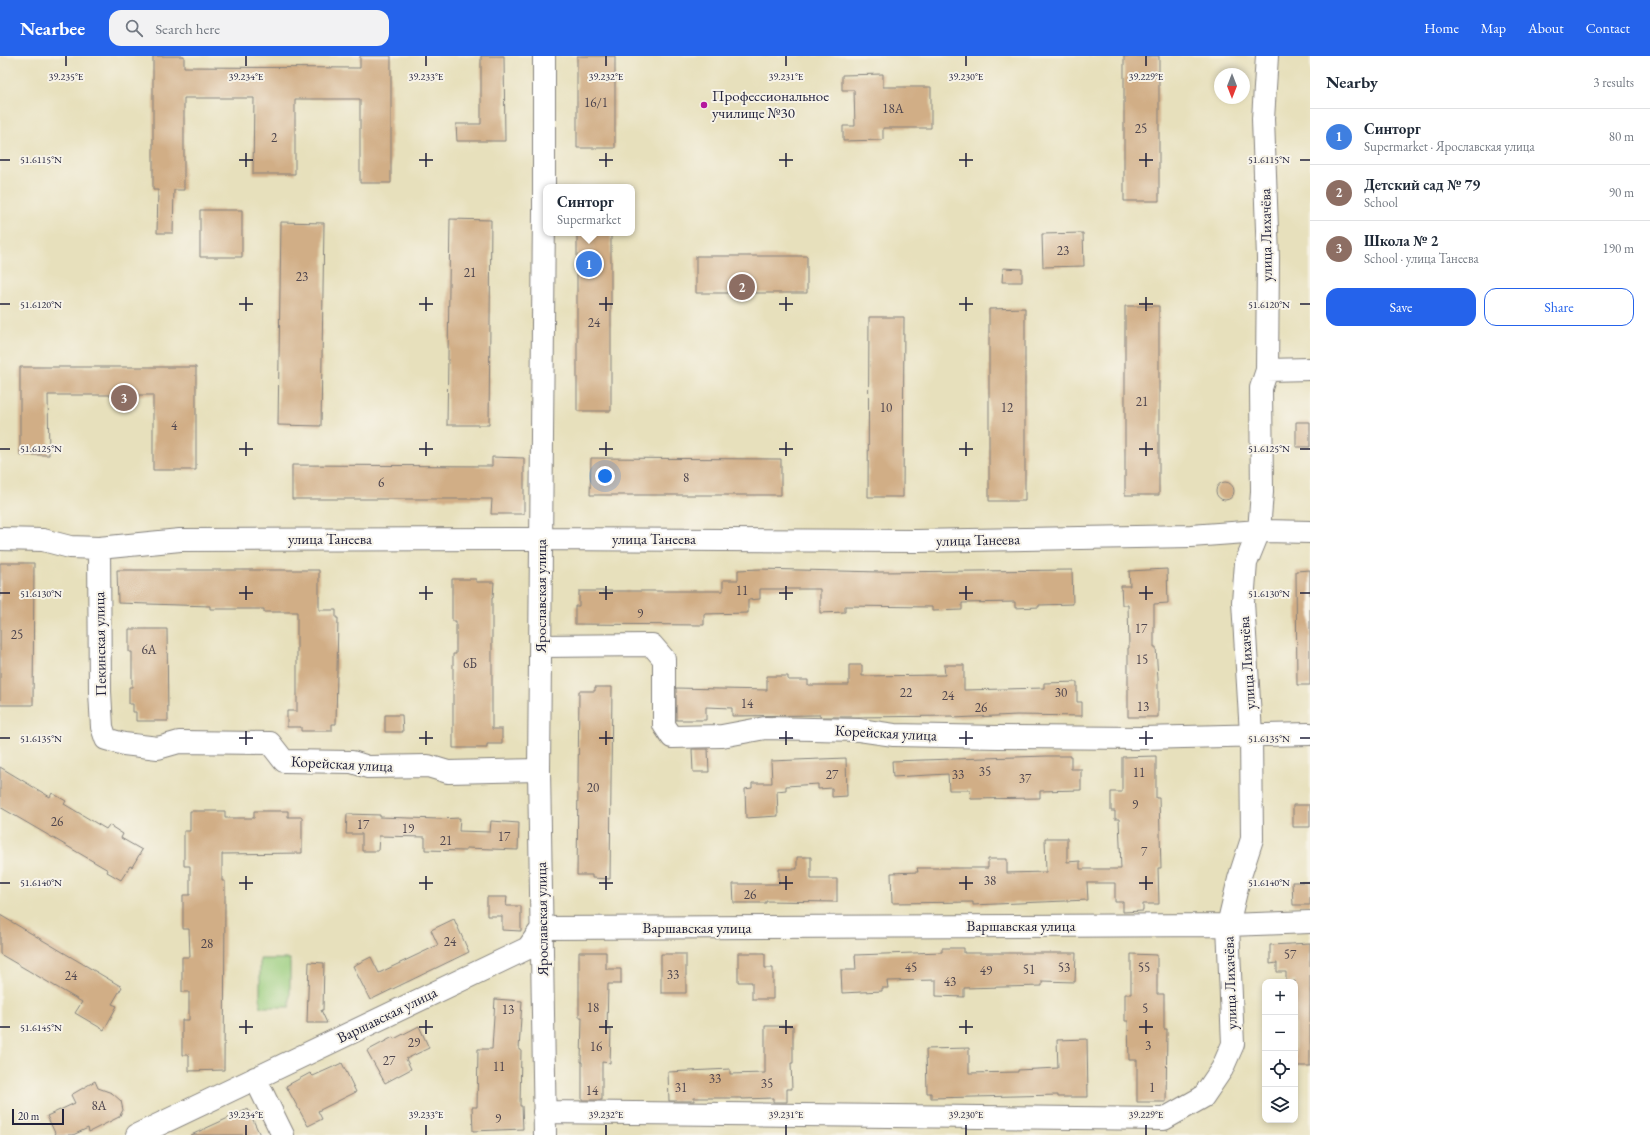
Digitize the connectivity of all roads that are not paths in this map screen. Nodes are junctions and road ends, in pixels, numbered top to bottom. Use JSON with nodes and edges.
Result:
{"nodes":[{"id":1,"x":544,"y":56,"type":"edge"},
{"id":2,"x":1267,"y":56,"type":"edge"},
{"id":3,"x":544,"y":184,"type":"edge"},
{"id":4,"x":544,"y":236,"type":"edge"},
{"id":5,"x":1267,"y":370,"type":"junction"},
{"id":6,"x":1310,"y":370,"type":"edge"},
{"id":7,"x":1259,"y":531,"type":"junction"},
{"id":8,"x":1310,"y":532,"type":"edge"},
{"id":9,"x":541,"y":538,"type":"junction"},
{"id":10,"x":0,"y":539,"type":"edge"},
{"id":11,"x":99,"y":548,"type":"junction"},
{"id":12,"x":541,"y":646,"type":"junction"},
{"id":13,"x":1251,"y":734,"type":"junction"},
{"id":14,"x":1310,"y":734,"type":"edge"},
{"id":15,"x":106,"y":739,"type":"joint"},
{"id":16,"x":539,"y":770,"type":"junction"},
{"id":17,"x":1310,"y":922,"type":"edge"},
{"id":18,"x":1228,"y":925,"type":"junction"},
{"id":19,"x":542,"y":928,"type":"junction"},
{"id":20,"x":255,"y":1078,"type":"junction"},
{"id":21,"x":544,"y":1112,"type":"junction"},
{"id":22,"x":137,"y":1135,"type":"edge"},
{"id":23,"x":283,"y":1135,"type":"edge"},
{"id":24,"x":545,"y":1135,"type":"edge"}],
"edges":[{"from":1,"to":3,"type":"street","name":"Ярославская улица"},
{"from":2,"to":5,"type":"street","name":"улица Лихачёва"},
{"from":4,"to":9,"type":"street","name":"Ярославская улица"},
{"from":5,"to":6,"type":"street"},
{"from":5,"to":7,"type":"street","name":"улица Лихачёва"},
{"from":7,"to":8,"type":"street","name":"улица Танеева"},
{"from":7,"to":9,"type":"street","name":"улица Танеева"},
{"from":7,"to":13,"type":"street","name":"улица Лихачёва"},
{"from":9,"to":11,"type":"street","name":"улица Танеева"},
{"from":9,"to":12,"type":"street","name":"Ярославская улица"},
{"from":10,"to":11,"type":"street","name":"улица Танеева"},
{"from":11,"to":15,"type":"street","name":"Пекинская улица"},
{"from":12,"to":13,"type":"street","name":"Корейская улица"},
{"from":12,"to":16,"type":"street","name":"Ярославская улица"},
{"from":13,"to":14,"type":"street","name":"Корейская улица"},
{"from":13,"to":18,"type":"street","name":"улица Лихачёва"},
{"from":15,"to":16,"type":"street","name":"Корейская улица"},
{"from":16,"to":19,"type":"street","name":"Ярославская улица"},
{"from":17,"to":18,"type":"street","name":"Варшавская улица"},
{"from":18,"to":19,"type":"street","name":"Варшавская улица"},
{"from":18,"to":21,"type":"street","name":"улица Лихачёва"},
{"from":19,"to":20,"type":"street","name":"Варшавская улица"},
{"from":19,"to":21,"type":"street","name":"Ярославская улица"},
{"from":20,"to":22,"type":"street","name":"Варшавская улица"},
{"from":20,"to":23,"type":"street"},
{"from":21,"to":24,"type":"street","name":"Ярославская улица"}]}
